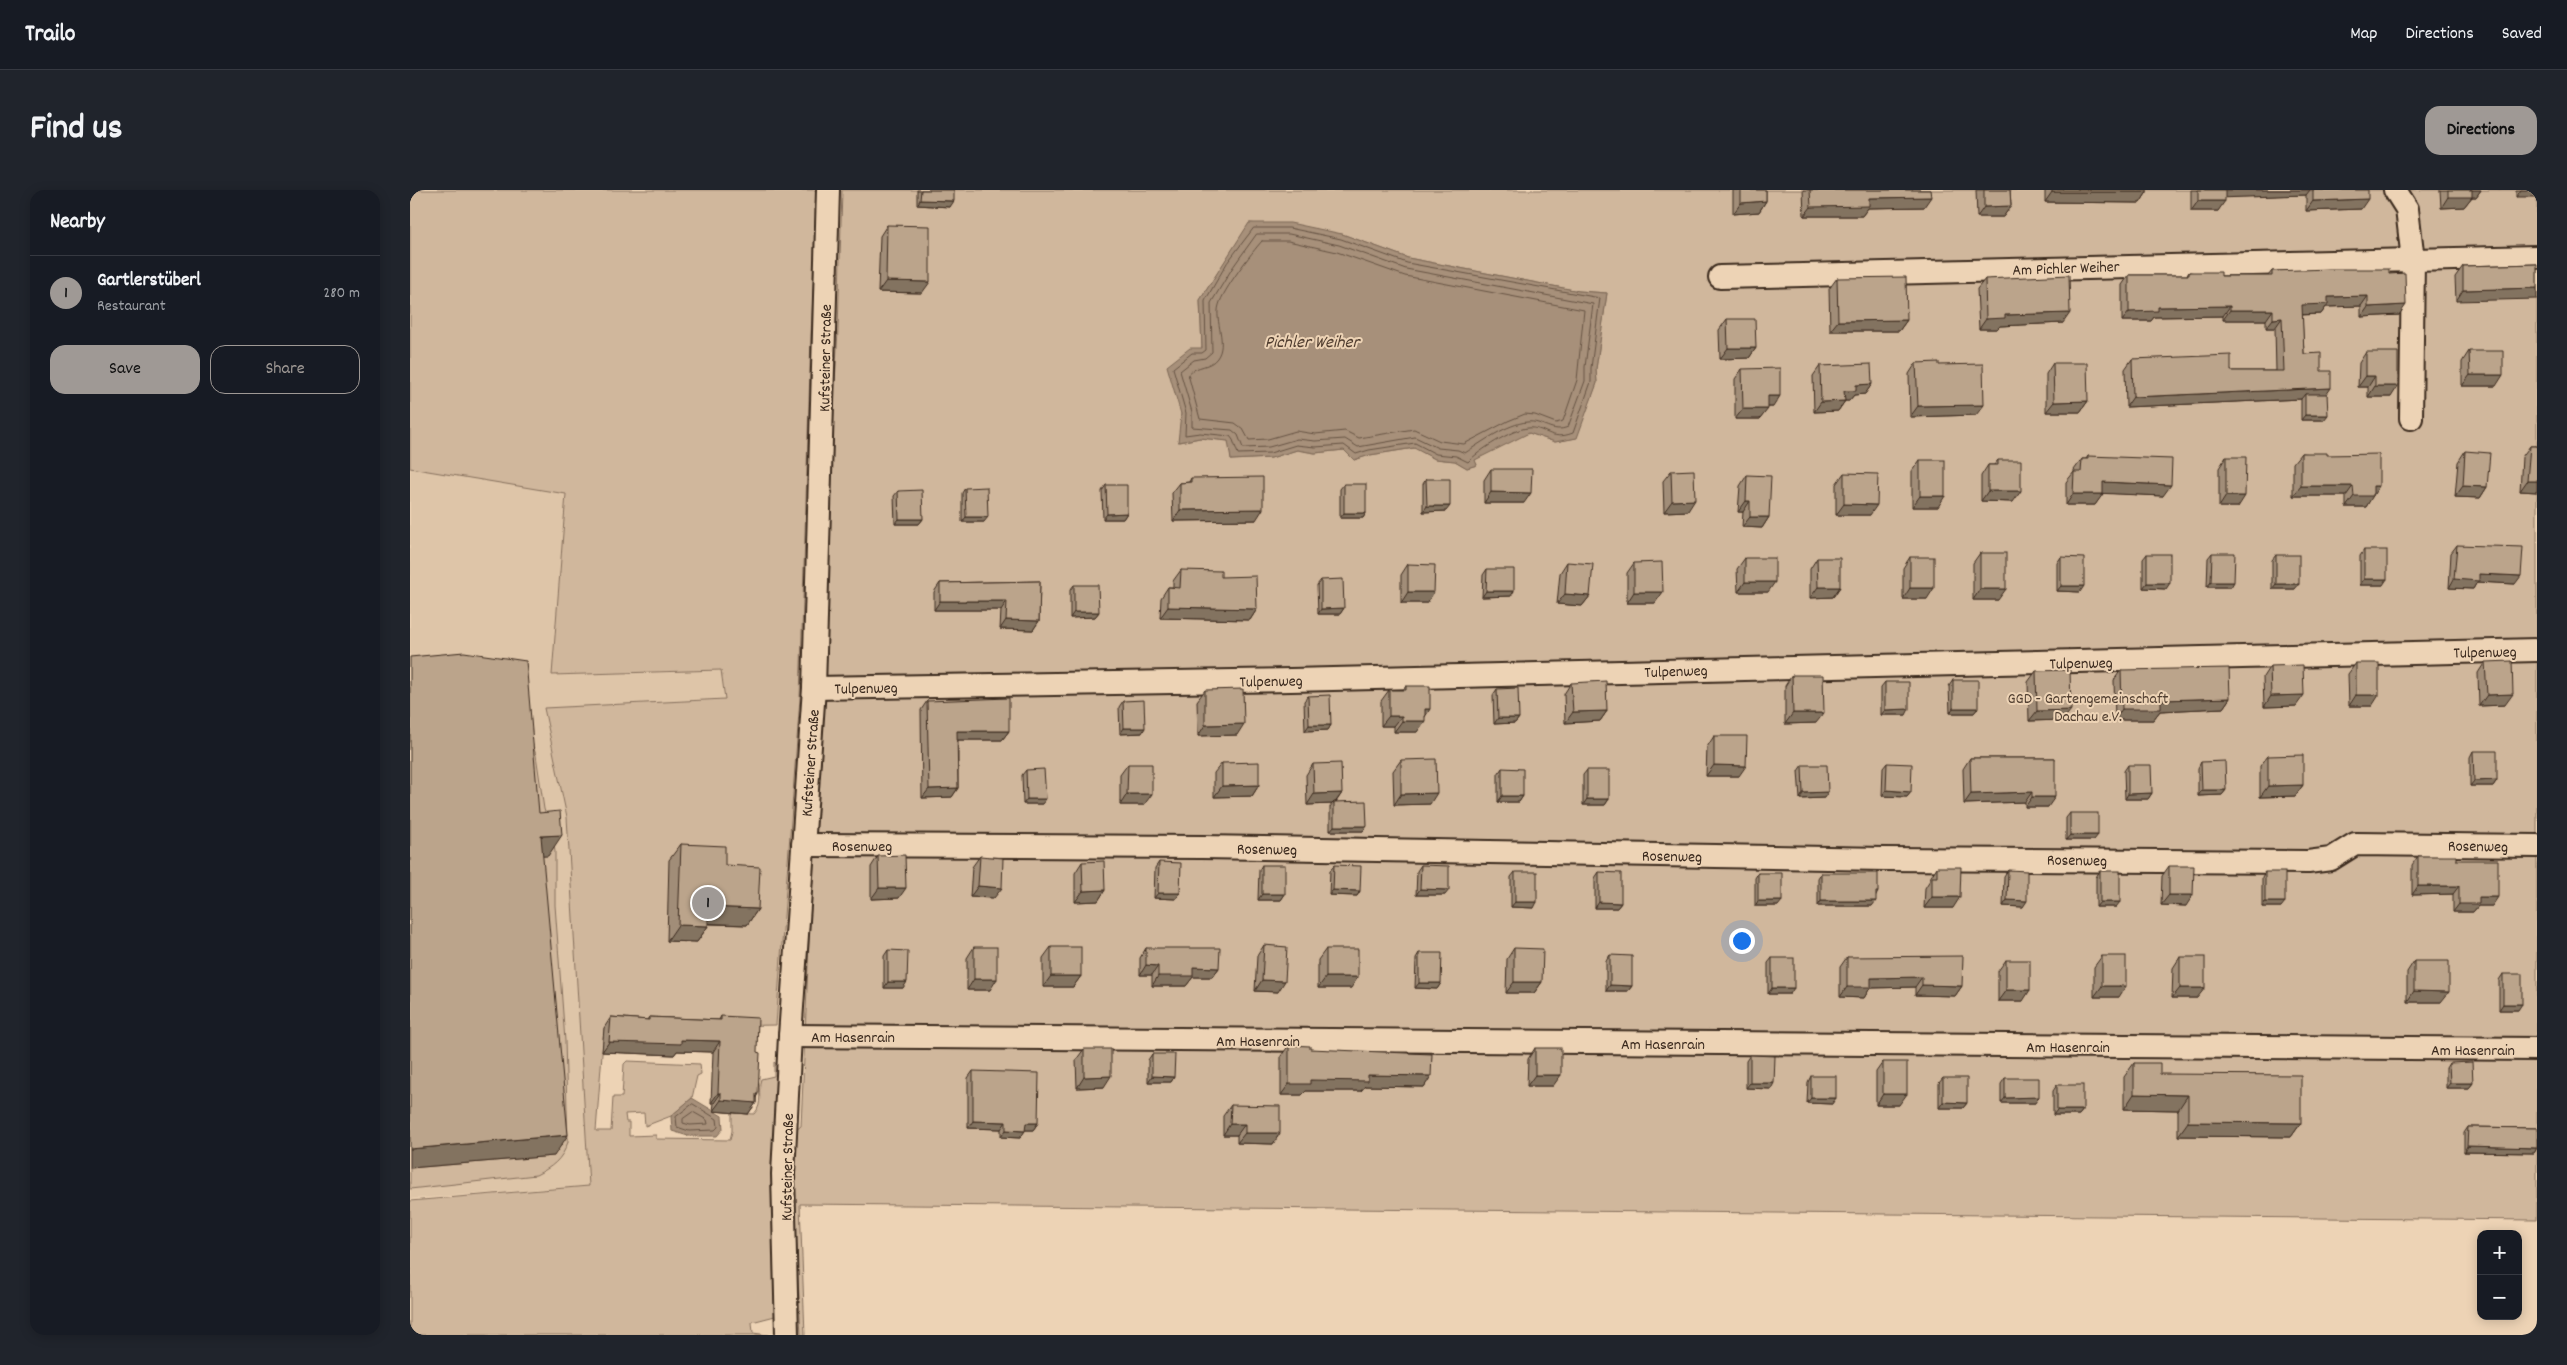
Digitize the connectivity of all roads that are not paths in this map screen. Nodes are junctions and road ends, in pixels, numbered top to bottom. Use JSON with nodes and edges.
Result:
{"nodes":[{"id":1,"x":828,"y":190,"type":"edge"},
{"id":2,"x":2395,"y":190,"type":"edge"},
{"id":3,"x":2537,"y":257,"type":"edge"},
{"id":4,"x":2413,"y":260,"type":"junction"},
{"id":5,"x":1720,"y":277,"type":"dead end"},
{"id":6,"x":2411,"y":418,"type":"dead end"},
{"id":7,"x":2537,"y":650,"type":"edge"},
{"id":8,"x":814,"y":688,"type":"junction"},
{"id":9,"x":803,"y":845,"type":"junction"},
{"id":10,"x":2537,"y":846,"type":"edge"},
{"id":11,"x":790,"y":1036,"type":"junction"},
{"id":12,"x":2537,"y":1049,"type":"edge"},
{"id":13,"x":787,"y":1335,"type":"edge"}],
"edges":[{"from":1,"to":8,"type":"street","name":"Kufsteiner Straße"},
{"from":2,"to":4,"type":"street"},
{"from":3,"to":4,"type":"street","name":"Am Pichler Weiher"},
{"from":4,"to":5,"type":"street","name":"Am Pichler Weiher"},
{"from":4,"to":6,"type":"street"},
{"from":7,"to":8,"type":"street","name":"Tulpenweg"},
{"from":8,"to":9,"type":"street","name":"Kufsteiner Straße"},
{"from":9,"to":10,"type":"street","name":"Rosenweg"},
{"from":9,"to":11,"type":"street","name":"Kufsteiner Straße"},
{"from":11,"to":12,"type":"street","name":"Am Hasenrain"},
{"from":11,"to":13,"type":"street","name":"Kufsteiner Straße"}]}
